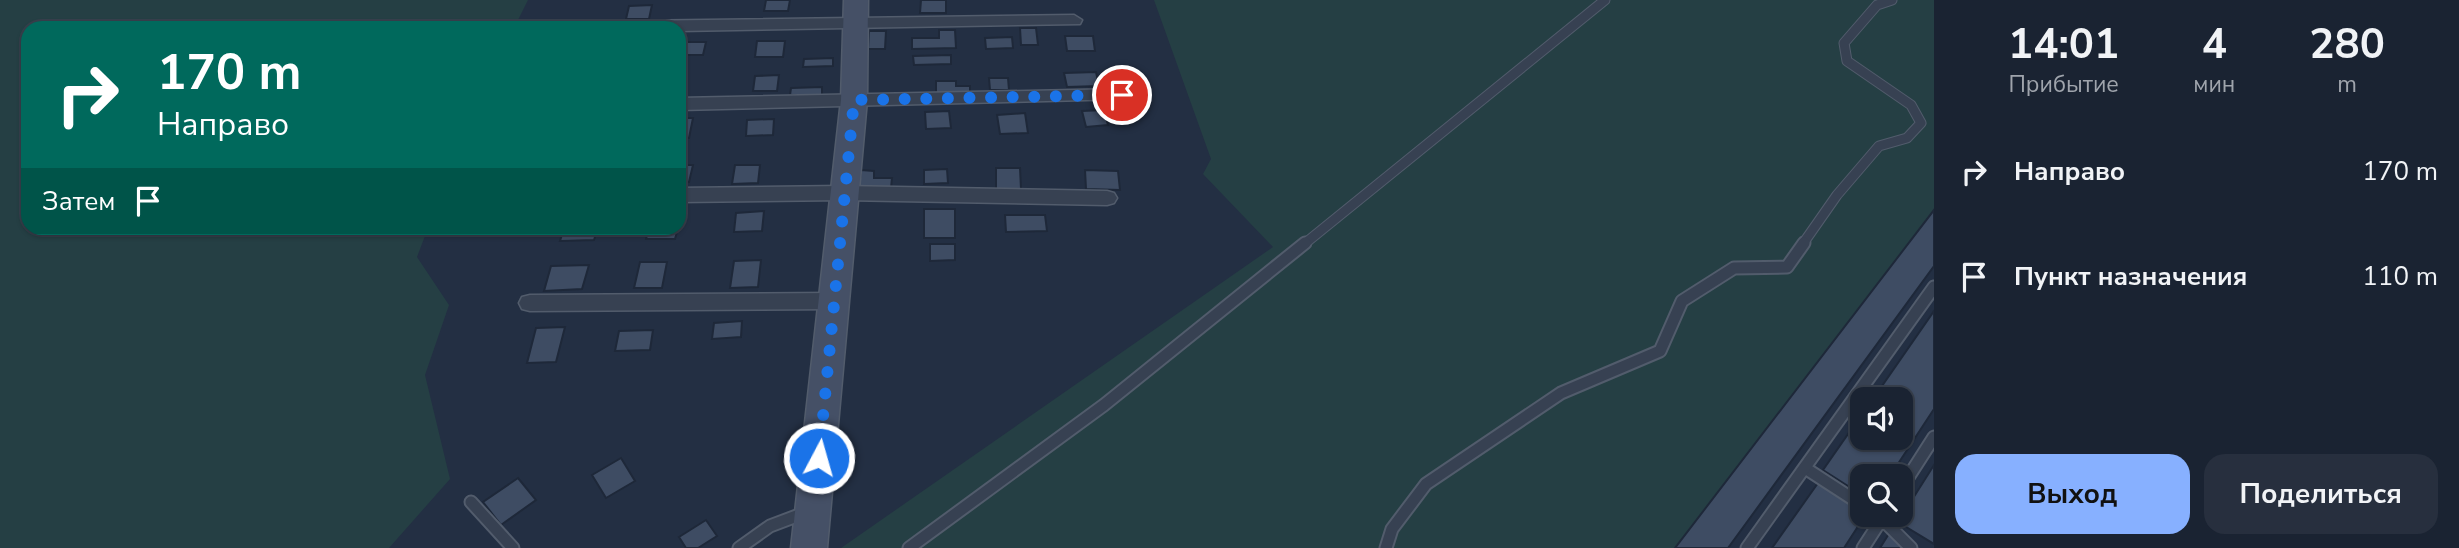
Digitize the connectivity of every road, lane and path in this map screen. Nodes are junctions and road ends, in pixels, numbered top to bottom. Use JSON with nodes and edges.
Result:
{"nodes":[{"id":1,"x":1605,"y":0,"type":"edge"},
{"id":2,"x":1892,"y":0,"type":"edge"},
{"id":3,"x":855,"y":11,"type":"edge"},
{"id":4,"x":1074,"y":20,"type":"dead end"},
{"id":5,"x":686,"y":22,"type":"edge"},
{"id":6,"x":1122,"y":95,"type":"dead end"},
{"id":7,"x":854,"y":100,"type":"junction"},
{"id":8,"x":686,"y":104,"type":"edge"},
{"id":9,"x":843,"y":193,"type":"junction"},
{"id":10,"x":686,"y":195,"type":"edge"},
{"id":11,"x":1107,"y":198,"type":"dead end"},
{"id":12,"x":1934,"y":287,"type":"edge"},
{"id":13,"x":835,"y":301,"type":"junction"},
{"id":14,"x":530,"y":303,"type":"dead end"},
{"id":15,"x":1934,"y":437,"type":"edge"},
{"id":16,"x":1805,"y":468,"type":"junction"},
{"id":17,"x":1913,"y":470,"type":"edge"},
{"id":18,"x":1850,"y":497,"type":"edge"},
{"id":19,"x":471,"y":502,"type":"dead end"},
{"id":20,"x":813,"y":510,"type":"junction"},
{"id":21,"x":1875,"y":527,"type":"edge"},
{"id":22,"x":1891,"y":527,"type":"edge"},
{"id":23,"x":513,"y":548,"type":"edge"},
{"id":24,"x":739,"y":548,"type":"edge"},
{"id":25,"x":809,"y":548,"type":"edge"},
{"id":26,"x":909,"y":548,"type":"edge"},
{"id":27,"x":1386,"y":548,"type":"edge"},
{"id":28,"x":1747,"y":548,"type":"edge"},
{"id":29,"x":1863,"y":548,"type":"edge"},
{"id":30,"x":1911,"y":548,"type":"edge"}],
"edges":[{"from":1,"to":26,"type":"lane"},
{"from":2,"to":27,"type":"lane"},
{"from":3,"to":4,"type":"street"},
{"from":3,"to":5,"type":"street"},
{"from":3,"to":7,"type":"street"},
{"from":6,"to":7,"type":"street"},
{"from":7,"to":8,"type":"street"},
{"from":7,"to":9,"type":"street"},
{"from":9,"to":10,"type":"street"},
{"from":9,"to":11,"type":"street"},
{"from":9,"to":13,"type":"street"},
{"from":12,"to":16,"type":"lane"},
{"from":13,"to":14,"type":"street"},
{"from":13,"to":20,"type":"street"},
{"from":15,"to":17,"type":"lane"},
{"from":16,"to":18,"type":"lane"},
{"from":16,"to":28,"type":"lane"},
{"from":19,"to":23,"type":"lane"},
{"from":20,"to":24,"type":"lane"},
{"from":20,"to":25,"type":"street"},
{"from":21,"to":29,"type":"lane"},
{"from":22,"to":30,"type":"lane"}]}
